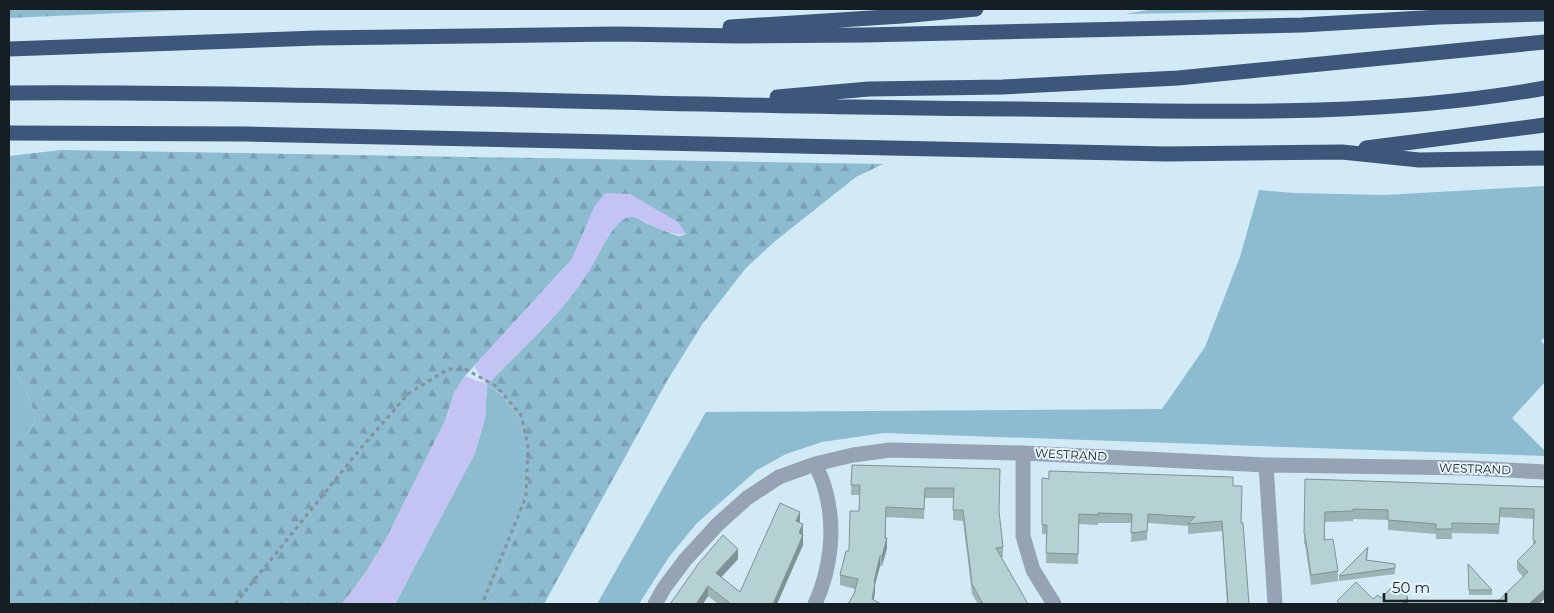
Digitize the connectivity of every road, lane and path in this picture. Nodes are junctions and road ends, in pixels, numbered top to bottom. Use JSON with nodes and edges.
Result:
{"nodes":[{"id":1,"x":976,"y":9,"type":"edge"},
{"id":2,"x":1545,"y":14,"type":"edge"},
{"id":3,"x":617,"y":34,"type":"junction"},
{"id":4,"x":1545,"y":42,"type":"edge"},
{"id":5,"x":9,"y":49,"type":"edge"},
{"id":6,"x":1545,"y":88,"type":"edge"},
{"id":7,"x":9,"y":94,"type":"edge"},
{"id":8,"x":701,"y":104,"type":"junction"},
{"id":9,"x":1545,"y":126,"type":"edge"},
{"id":10,"x":9,"y":133,"type":"edge"},
{"id":11,"x":1342,"y":152,"type":"junction"},
{"id":12,"x":1545,"y":158,"type":"edge"},
{"id":13,"x":1023,"y":453,"type":"junction"},
{"id":14,"x":816,"y":464,"type":"junction"},
{"id":15,"x":1266,"y":465,"type":"junction"},
{"id":16,"x":1545,"y":472,"type":"edge"},
{"id":17,"x":235,"y":604,"type":"edge"},
{"id":18,"x":482,"y":604,"type":"edge"},
{"id":19,"x":655,"y":604,"type":"edge"},
{"id":20,"x":815,"y":604,"type":"edge"},
{"id":21,"x":1054,"y":604,"type":"edge"},
{"id":22,"x":1275,"y":604,"type":"edge"}],
"edges":[{"from":1,"to":3,"type":"highway"},
{"from":2,"to":3,"type":"highway"},
{"from":3,"to":5,"type":"highway"},
{"from":4,"to":8,"type":"highway"},
{"from":6,"to":8,"type":"highway"},
{"from":7,"to":8,"type":"highway"},
{"from":9,"to":11,"type":"highway"},
{"from":10,"to":11,"type":"highway"},
{"from":11,"to":12,"type":"highway"},
{"from":13,"to":14,"type":"street","name":"WESTRAND"},
{"from":13,"to":15,"type":"street","name":"WESTRAND"},
{"from":13,"to":21,"type":"street"},
{"from":14,"to":19,"type":"street","name":"WESTRAND"},
{"from":14,"to":20,"type":"street"},
{"from":15,"to":16,"type":"street","name":"WESTRAND"},
{"from":15,"to":22,"type":"street"},
{"from":17,"to":18,"type":"path"}]}
